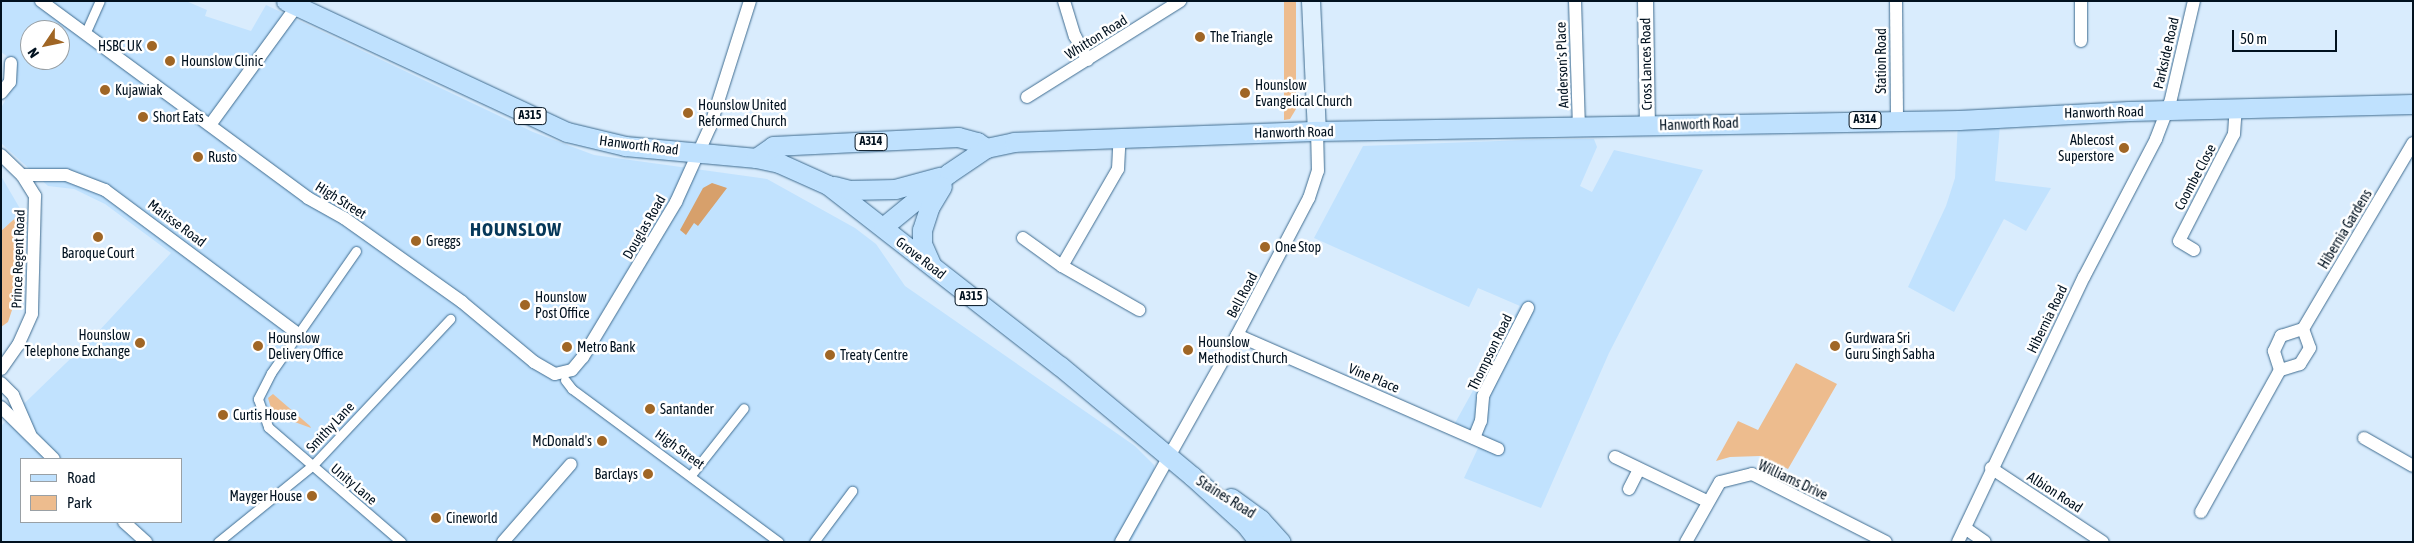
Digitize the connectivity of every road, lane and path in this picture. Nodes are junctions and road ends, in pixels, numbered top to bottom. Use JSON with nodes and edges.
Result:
{"nodes":[{"id":1,"x":41,"y":1,"type":"edge"},
{"id":2,"x":100,"y":1,"type":"edge"},
{"id":3,"x":750,"y":1,"type":"edge"},
{"id":4,"x":1064,"y":1,"type":"edge"},
{"id":5,"x":1180,"y":1,"type":"edge"},
{"id":6,"x":1311,"y":1,"type":"edge"},
{"id":7,"x":1575,"y":1,"type":"edge"},
{"id":8,"x":1645,"y":1,"type":"edge"},
{"id":9,"x":1896,"y":1,"type":"edge"},
{"id":10,"x":2081,"y":1,"type":"edge"},
{"id":11,"x":2194,"y":1,"type":"edge"},
{"id":12,"x":291,"y":4,"type":"edge"},
{"id":13,"x":85,"y":34,"type":"junction"},
{"id":14,"x":2081,"y":41,"type":"dead end"},
{"id":15,"x":1088,"y":60,"type":"junction"},
{"id":16,"x":11,"y":63,"type":"dead end"},
{"id":17,"x":1,"y":92,"type":"edge"},
{"id":18,"x":1027,"y":97,"type":"dead end"},
{"id":19,"x":2413,"y":104,"type":"edge"},
{"id":20,"x":2236,"y":108,"type":"junction"},
{"id":21,"x":2166,"y":111,"type":"junction"},
{"id":22,"x":1897,"y":120,"type":"junction"},
{"id":23,"x":210,"y":124,"type":"junction"},
{"id":24,"x":1646,"y":126,"type":"junction"},
{"id":25,"x":1579,"y":128,"type":"junction"},
{"id":26,"x":1317,"y":131,"type":"junction"},
{"id":27,"x":1120,"y":136,"type":"junction"},
{"id":28,"x":2413,"y":143,"type":"edge"},
{"id":29,"x":986,"y":148,"type":"junction"},
{"id":30,"x":700,"y":153,"type":"junction"},
{"id":31,"x":1,"y":155,"type":"edge"},
{"id":32,"x":756,"y":158,"type":"junction"},
{"id":33,"x":951,"y":172,"type":"junction"},
{"id":34,"x":22,"y":175,"type":"junction"},
{"id":35,"x":928,"y":182,"type":"junction"},
{"id":36,"x":828,"y":185,"type":"junction"},
{"id":37,"x":880,"y":224,"type":"junction"},
{"id":38,"x":1023,"y":238,"type":"dead end"},
{"id":39,"x":2194,"y":250,"type":"dead end"},
{"id":40,"x":356,"y":251,"type":"dead end"},
{"id":41,"x":1062,"y":266,"type":"junction"},
{"id":42,"x":936,"y":270,"type":"junction"},
{"id":43,"x":1528,"y":308,"type":"dead end"},
{"id":44,"x":1139,"y":310,"type":"dead end"},
{"id":45,"x":609,"y":313,"type":"joint"},
{"id":46,"x":450,"y":319,"type":"dead end"},
{"id":47,"x":2303,"y":329,"type":"junction"},
{"id":48,"x":298,"y":334,"type":"junction"},
{"id":49,"x":1238,"y":335,"type":"junction"},
{"id":50,"x":1,"y":368,"type":"edge"},
{"id":51,"x":2280,"y":370,"type":"junction"},
{"id":52,"x":565,"y":380,"type":"dead end"},
{"id":53,"x":1,"y":383,"type":"edge"},
{"id":54,"x":1,"y":407,"type":"edge"},
{"id":55,"x":744,"y":408,"type":"dead end"},
{"id":56,"x":32,"y":438,"type":"junction"},
{"id":57,"x":1474,"y":438,"type":"junction"},
{"id":58,"x":2364,"y":438,"type":"dead end"},
{"id":59,"x":1498,"y":449,"type":"dead end"},
{"id":60,"x":1168,"y":456,"type":"junction"},
{"id":61,"x":1615,"y":457,"type":"dead end"},
{"id":62,"x":53,"y":458,"type":"edge"},
{"id":63,"x":571,"y":464,"type":"dead end"},
{"id":64,"x":312,"y":466,"type":"junction"},
{"id":65,"x":2413,"y":466,"type":"edge"},
{"id":66,"x":1991,"y":468,"type":"junction"},
{"id":67,"x":1640,"y":469,"type":"junction"},
{"id":68,"x":691,"y":475,"type":"junction"},
{"id":69,"x":1192,"y":476,"type":"junction"},
{"id":70,"x":1629,"y":489,"type":"dead end"},
{"id":71,"x":852,"y":491,"type":"dead end"},
{"id":72,"x":1707,"y":501,"type":"junction"},
{"id":73,"x":2201,"y":512,"type":"dead end"},
{"id":74,"x":1260,"y":518,"type":"junction"},
{"id":75,"x":125,"y":523,"type":"edge"},
{"id":76,"x":1966,"y":528,"type":"junction"},
{"id":77,"x":146,"y":542,"type":"edge"},
{"id":78,"x":218,"y":542,"type":"edge"},
{"id":79,"x":401,"y":542,"type":"edge"},
{"id":80,"x":503,"y":542,"type":"edge"},
{"id":81,"x":779,"y":542,"type":"edge"},
{"id":82,"x":814,"y":542,"type":"edge"},
{"id":83,"x":1121,"y":542,"type":"edge"},
{"id":84,"x":1259,"y":542,"type":"edge"},
{"id":85,"x":1281,"y":542,"type":"edge"},
{"id":86,"x":1289,"y":542,"type":"edge"},
{"id":87,"x":1686,"y":542,"type":"edge"},
{"id":88,"x":1886,"y":542,"type":"edge"},
{"id":89,"x":1958,"y":542,"type":"edge"},
{"id":90,"x":1985,"y":542,"type":"edge"},
{"id":91,"x":2103,"y":542,"type":"edge"}],
"edges":[{"from":1,"to":13,"type":"street","name":"High Street"},
{"from":2,"to":13,"type":"street"},
{"from":3,"to":30,"type":"street","name":"Douglas Road"},
{"from":4,"to":15,"type":"street"},
{"from":5,"to":15,"type":"street","name":"Whitton Road"},
{"from":6,"to":26,"type":"main road"},
{"from":7,"to":25,"type":"street","name":"Anderson's Place"},
{"from":8,"to":24,"type":"street","name":"Cross Lances Road"},
{"from":9,"to":22,"type":"street","name":"Station Road"},
{"from":10,"to":14,"type":"street"},
{"from":11,"to":21,"type":"street","name":"Parkside Road"},
{"from":12,"to":23,"type":"street"},
{"from":12,"to":30,"type":"main road","name":"Hanworth Road","number":"A315"},
{"from":13,"to":23,"type":"street","name":"High Street"},
{"from":15,"to":18,"type":"street","name":"Whitton Road"},
{"from":16,"to":17,"type":"street"},
{"from":19,"to":20,"type":"main road","name":"Hanworth Road","number":"A314"},
{"from":20,"to":21,"type":"main road","name":"Hanworth Road","number":"A314"},
{"from":20,"to":39,"type":"street","name":"Coombe Close"},
{"from":21,"to":22,"type":"main road","name":"Hanworth Road","number":"A314"},
{"from":21,"to":66,"type":"street","name":"Hibernia Road"},
{"from":22,"to":24,"type":"main road","name":"Hanworth Road","number":"A314"},
{"from":23,"to":45,"type":"street","name":"High Street"},
{"from":24,"to":25,"type":"main road","name":"Hanworth Road","number":"A314"},
{"from":25,"to":26,"type":"main road","name":"Hanworth Road","number":"A314"},
{"from":26,"to":27,"type":"main road","name":"Hanworth Road","number":"A314"},
{"from":26,"to":49,"type":"street","name":"Bell Road"},
{"from":27,"to":29,"type":"main road","name":"Hanworth Road","number":"A314"},
{"from":27,"to":41,"type":"street"},
{"from":28,"to":47,"type":"street","name":"Hibernia Gardens"},
{"from":29,"to":32,"type":"main road","number":"A314"},
{"from":29,"to":33,"type":"main road","name":"Hanworth Road","number":"A314"},
{"from":30,"to":32,"type":"main road","name":"Hanworth Road","number":"A315"},
{"from":30,"to":45,"type":"street","name":"Douglas Road"},
{"from":31,"to":34,"type":"street","name":"Prince Regent Road"},
{"from":32,"to":36,"type":"main road","name":"Grove Road","number":"A315"},
{"from":33,"to":35,"type":"main road","name":"Hanworth Road","number":"A314"},
{"from":33,"to":37,"type":"main road","name":"Hanworth Road"},
{"from":33,"to":42,"type":"main road"},
{"from":34,"to":48,"type":"street","name":"Matisse Road"},
{"from":34,"to":50,"type":"street","name":"Prince Regent Road"},
{"from":35,"to":36,"type":"main road","name":"Hanworth Road","number":"A314"},
{"from":35,"to":37,"type":"main road"},
{"from":36,"to":37,"type":"main road","name":"Grove Road","number":"A315"},
{"from":37,"to":42,"type":"main road","name":"Grove Road","number":"A315"},
{"from":38,"to":41,"type":"street"},
{"from":40,"to":48,"type":"street"},
{"from":41,"to":44,"type":"street"},
{"from":42,"to":60,"type":"main road","name":"Grove Road","number":"A315"},
{"from":43,"to":57,"type":"street","name":"Thompson Road"},
{"from":46,"to":64,"type":"street","name":"Smithy Lane"},
{"from":47,"to":51,"type":"street"},
{"from":47,"to":51,"type":"street"},
{"from":48,"to":64,"type":"street","name":"Unity Lane"},
{"from":49,"to":57,"type":"street","name":"Vine Place"},
{"from":49,"to":60,"type":"street","name":"Bell Road"},
{"from":51,"to":73,"type":"street"},
{"from":52,"to":68,"type":"street","name":"High Street"},
{"from":53,"to":56,"type":"street"},
{"from":54,"to":56,"type":"street"},
{"from":55,"to":68,"type":"street"},
{"from":56,"to":62,"type":"street"},
{"from":57,"to":59,"type":"street","name":"Vine Place"},
{"from":58,"to":65,"type":"street"},
{"from":60,"to":69,"type":"main road","name":"Staines Road","number":"A315"},
{"from":60,"to":83,"type":"street","name":"Bell Road"},
{"from":61,"to":67,"type":"street"},
{"from":63,"to":80,"type":"street"},
{"from":64,"to":78,"type":"street","name":"Smithy Lane"},
{"from":64,"to":79,"type":"street","name":"Unity Lane"},
{"from":66,"to":76,"type":"street","name":"Hibernia Road"},
{"from":66,"to":91,"type":"street","name":"Albion Road"},
{"from":67,"to":70,"type":"street"},
{"from":67,"to":72,"type":"street"},
{"from":68,"to":81,"type":"street","name":"High Street"},
{"from":69,"to":74,"type":"main road","name":"Staines Road","number":"A315"},
{"from":69,"to":84,"type":"main road","name":"Staines Road","number":"A315"},
{"from":71,"to":82,"type":"street"},
{"from":72,"to":87,"type":"street","name":"Williams Drive"},
{"from":72,"to":88,"type":"street","name":"Williams Drive"},
{"from":74,"to":85,"type":"main road","name":"Staines Road","number":"A315"},
{"from":74,"to":86,"type":"street"},
{"from":75,"to":77,"type":"street"},
{"from":76,"to":89,"type":"street","name":"Hibernia Road"},
{"from":76,"to":90,"type":"street"}]}
